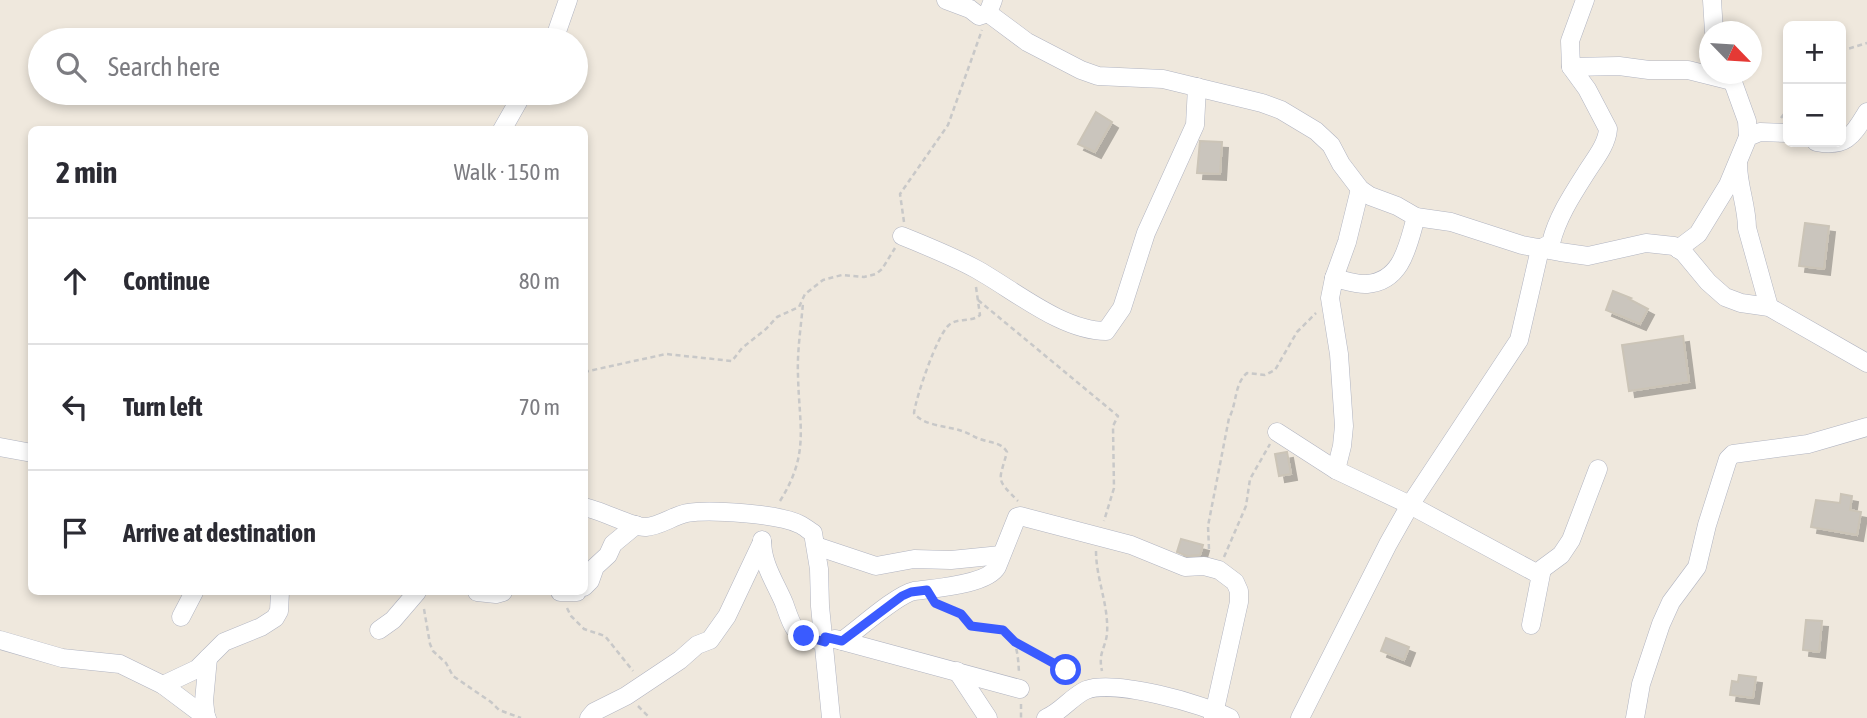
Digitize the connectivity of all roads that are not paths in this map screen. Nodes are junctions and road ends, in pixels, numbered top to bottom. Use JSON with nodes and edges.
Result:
{"nodes":[{"id":1,"x":568,"y":0,"type":"edge"},
{"id":2,"x":946,"y":0,"type":"edge"},
{"id":3,"x":1585,"y":0,"type":"edge"},
{"id":4,"x":1712,"y":0,"type":"edge"},
{"id":5,"x":990,"y":7,"type":"edge"},
{"id":6,"x":1713,"y":21,"type":"edge"},
{"id":7,"x":558,"y":28,"type":"edge"},
{"id":8,"x":1571,"y":67,"type":"junction"},
{"id":9,"x":1699,"y":72,"type":"edge"},
{"id":10,"x":1734,"y":84,"type":"edge"},
{"id":11,"x":1197,"y":87,"type":"junction"},
{"id":12,"x":516,"y":105,"type":"edge"},
{"id":13,"x":1867,"y":112,"type":"edge"},
{"id":14,"x":504,"y":126,"type":"edge"},
{"id":15,"x":1783,"y":133,"type":"edge"},
{"id":16,"x":1748,"y":137,"type":"junction"},
{"id":17,"x":1846,"y":140,"type":"edge"},
{"id":18,"x":1738,"y":158,"type":"junction"},
{"id":19,"x":1360,"y":189,"type":"junction"},
{"id":20,"x":1416,"y":217,"type":"junction"},
{"id":21,"x":902,"y":236,"type":"road end"},
{"id":22,"x":1540,"y":248,"type":"junction"},
{"id":23,"x":1678,"y":249,"type":"junction"},
{"id":24,"x":1334,"y":278,"type":"junction"},
{"id":25,"x":1769,"y":307,"type":"junction"},
{"id":26,"x":1867,"y":363,"type":"edge"},
{"id":27,"x":1867,"y":428,"type":"edge"},
{"id":28,"x":1277,"y":432,"type":"road end"},
{"id":29,"x":0,"y":447,"type":"edge"},
{"id":30,"x":28,"y":452,"type":"edge"},
{"id":31,"x":1598,"y":469,"type":"dead end"},
{"id":32,"x":1336,"y":470,"type":"junction"},
{"id":33,"x":1410,"y":505,"type":"junction"},
{"id":34,"x":588,"y":508,"type":"edge"},
{"id":35,"x":771,"y":516,"type":"junction"},
{"id":36,"x":636,"y":525,"type":"junction"},
{"id":37,"x":762,"y":542,"type":"junction"},
{"id":38,"x":816,"y":546,"type":"junction"},
{"id":39,"x":1001,"y":555,"type":"junction"},
{"id":40,"x":1540,"y":575,"type":"junction"},
{"id":41,"x":588,"y":583,"type":"edge"},
{"id":42,"x":192,"y":595,"type":"edge"},
{"id":43,"x":280,"y":595,"type":"edge"},
{"id":44,"x":420,"y":597,"type":"edge"},
{"id":45,"x":181,"y":617,"type":"dead end"},
{"id":46,"x":1531,"y":625,"type":"dead end"},
{"id":47,"x":379,"y":630,"type":"dead end"},
{"id":48,"x":0,"y":640,"type":"edge"},
{"id":49,"x":830,"y":640,"type":"junction"},
{"id":50,"x":208,"y":658,"type":"junction"},
{"id":51,"x":957,"y":671,"type":"junction"},
{"id":52,"x":163,"y":685,"type":"junction"},
{"id":53,"x":1020,"y":689,"type":"road end"},
{"id":54,"x":1213,"y":714,"type":"edge"},
{"id":55,"x":207,"y":718,"type":"edge"},
{"id":56,"x":589,"y":718,"type":"edge"},
{"id":57,"x":831,"y":718,"type":"edge"},
{"id":58,"x":988,"y":718,"type":"edge"},
{"id":59,"x":1046,"y":718,"type":"edge"},
{"id":60,"x":1230,"y":718,"type":"edge"},
{"id":61,"x":1300,"y":718,"type":"edge"},
{"id":62,"x":1635,"y":718,"type":"edge"}],
"edges":[{"from":1,"to":7,"type":"street"},
{"from":2,"to":5,"type":"street"},
{"from":3,"to":8,"type":"street"},
{"from":4,"to":6,"type":"street"},
{"from":5,"to":11,"type":"street"},
{"from":8,"to":9,"type":"street"},
{"from":8,"to":22,"type":"street"},
{"from":10,"to":16,"type":"street"},
{"from":11,"to":19,"type":"street"},
{"from":11,"to":21,"type":"street"},
{"from":12,"to":14,"type":"street"},
{"from":13,"to":17,"type":"street"},
{"from":15,"to":16,"type":"street"},
{"from":16,"to":18,"type":"street"},
{"from":18,"to":23,"type":"street"},
{"from":18,"to":25,"type":"street"},
{"from":19,"to":20,"type":"street"},
{"from":19,"to":24,"type":"street"},
{"from":20,"to":22,"type":"street"},
{"from":20,"to":24,"type":"street"},
{"from":22,"to":23,"type":"street"},
{"from":22,"to":33,"type":"street"},
{"from":23,"to":25,"type":"street"},
{"from":24,"to":32,"type":"street"},
{"from":25,"to":26,"type":"street"},
{"from":27,"to":62,"type":"street"},
{"from":28,"to":32,"type":"street"},
{"from":29,"to":30,"type":"street"},
{"from":31,"to":40,"type":"street"},
{"from":32,"to":33,"type":"street"},
{"from":33,"to":40,"type":"street"},
{"from":33,"to":61,"type":"street"},
{"from":34,"to":36,"type":"street"},
{"from":35,"to":36,"type":"street"},
{"from":35,"to":37,"type":"street"},
{"from":35,"to":38,"type":"street"},
{"from":36,"to":41,"type":"street"},
{"from":37,"to":49,"type":"street"},
{"from":37,"to":56,"type":"street"},
{"from":38,"to":39,"type":"street"},
{"from":38,"to":49,"type":"street"},
{"from":39,"to":49,"type":"street"},
{"from":39,"to":54,"type":"street"},
{"from":40,"to":46,"type":"street"},
{"from":42,"to":45,"type":"street"},
{"from":43,"to":50,"type":"street"},
{"from":44,"to":47,"type":"street"},
{"from":48,"to":52,"type":"street"},
{"from":49,"to":51,"type":"street"},
{"from":49,"to":57,"type":"street"},
{"from":50,"to":52,"type":"street"},
{"from":50,"to":55,"type":"street"},
{"from":51,"to":53,"type":"street"},
{"from":51,"to":58,"type":"street"},
{"from":52,"to":55,"type":"street"},
{"from":54,"to":59,"type":"street"},
{"from":54,"to":60,"type":"street"}]}
